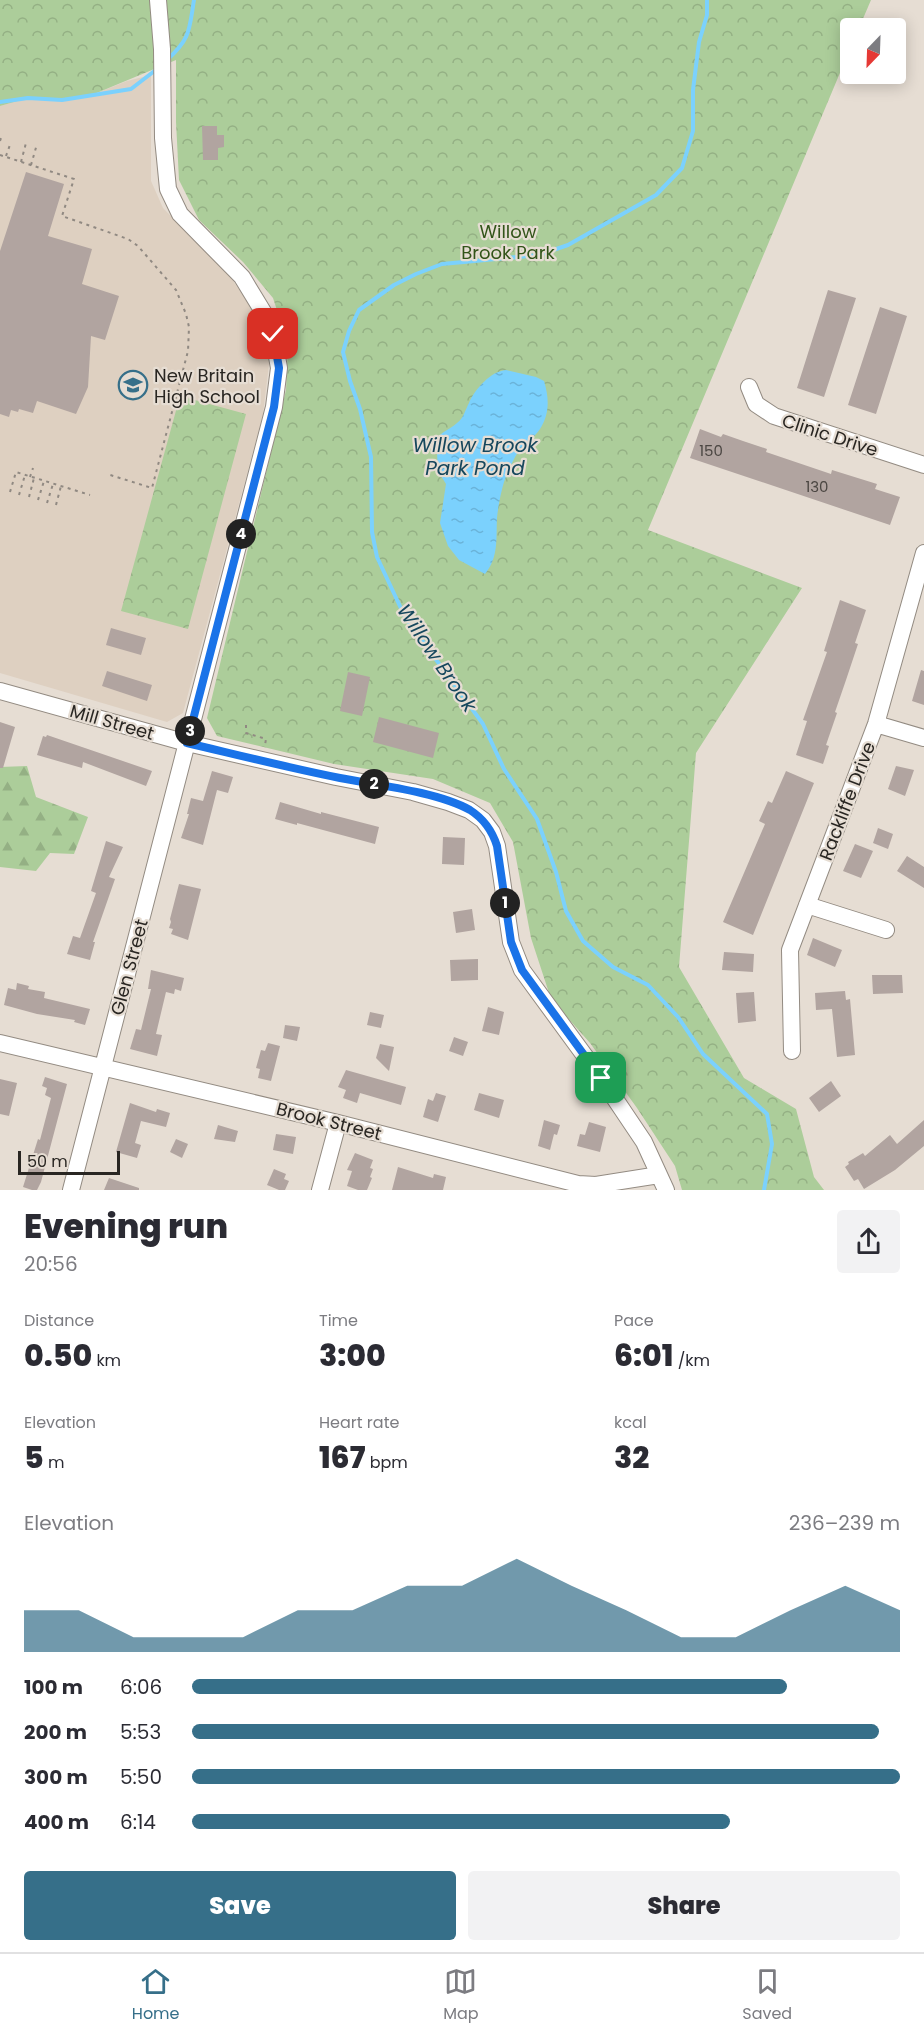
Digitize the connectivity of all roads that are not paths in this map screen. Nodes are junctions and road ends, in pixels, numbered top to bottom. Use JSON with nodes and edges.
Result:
{"nodes":[{"id":1,"x":158,"y":0,"type":"edge"},
{"id":2,"x":749,"y":387,"type":"dead end"},
{"id":3,"x":924,"y":465,"type":"edge"},
{"id":4,"x":924,"y":553,"type":"edge"},
{"id":5,"x":0,"y":690,"type":"edge"},
{"id":6,"x":876,"y":724,"type":"junction"},
{"id":7,"x":924,"y":738,"type":"edge"},
{"id":8,"x":187,"y":743,"type":"junction"},
{"id":9,"x":807,"y":904,"type":"junction"},
{"id":10,"x":886,"y":930,"type":"dead end"},
{"id":11,"x":0,"y":1042,"type":"edge"},
{"id":12,"x":792,"y":1051,"type":"dead end"},
{"id":13,"x":103,"y":1066,"type":"junction"},
{"id":14,"x":338,"y":1123,"type":"junction"},
{"id":15,"x":663,"y":1182,"type":"edge"},
{"id":16,"x":71,"y":1190,"type":"edge"},
{"id":17,"x":320,"y":1190,"type":"edge"}],
"edges":[{"from":1,"to":8,"type":"street","name":"Glen Street"},
{"from":2,"to":3,"type":"street","name":"Clinic Drive"},
{"from":4,"to":6,"type":"street","name":"Rackliffe Drive"},
{"from":5,"to":8,"type":"street","name":"Mill Street"},
{"from":6,"to":7,"type":"street"},
{"from":6,"to":9,"type":"street","name":"Rackliffe Drive"},
{"from":8,"to":13,"type":"street","name":"Glen Street"},
{"from":8,"to":15,"type":"street","name":"Mill Street"},
{"from":9,"to":10,"type":"street"},
{"from":9,"to":12,"type":"street","name":"Rackliffe Drive"},
{"from":11,"to":13,"type":"street","name":"Brook Street"},
{"from":13,"to":14,"type":"street","name":"Brook Street"},
{"from":13,"to":16,"type":"street","name":"Glen Street"},
{"from":14,"to":15,"type":"street","name":"Brook Street"},
{"from":14,"to":17,"type":"street"}]}
